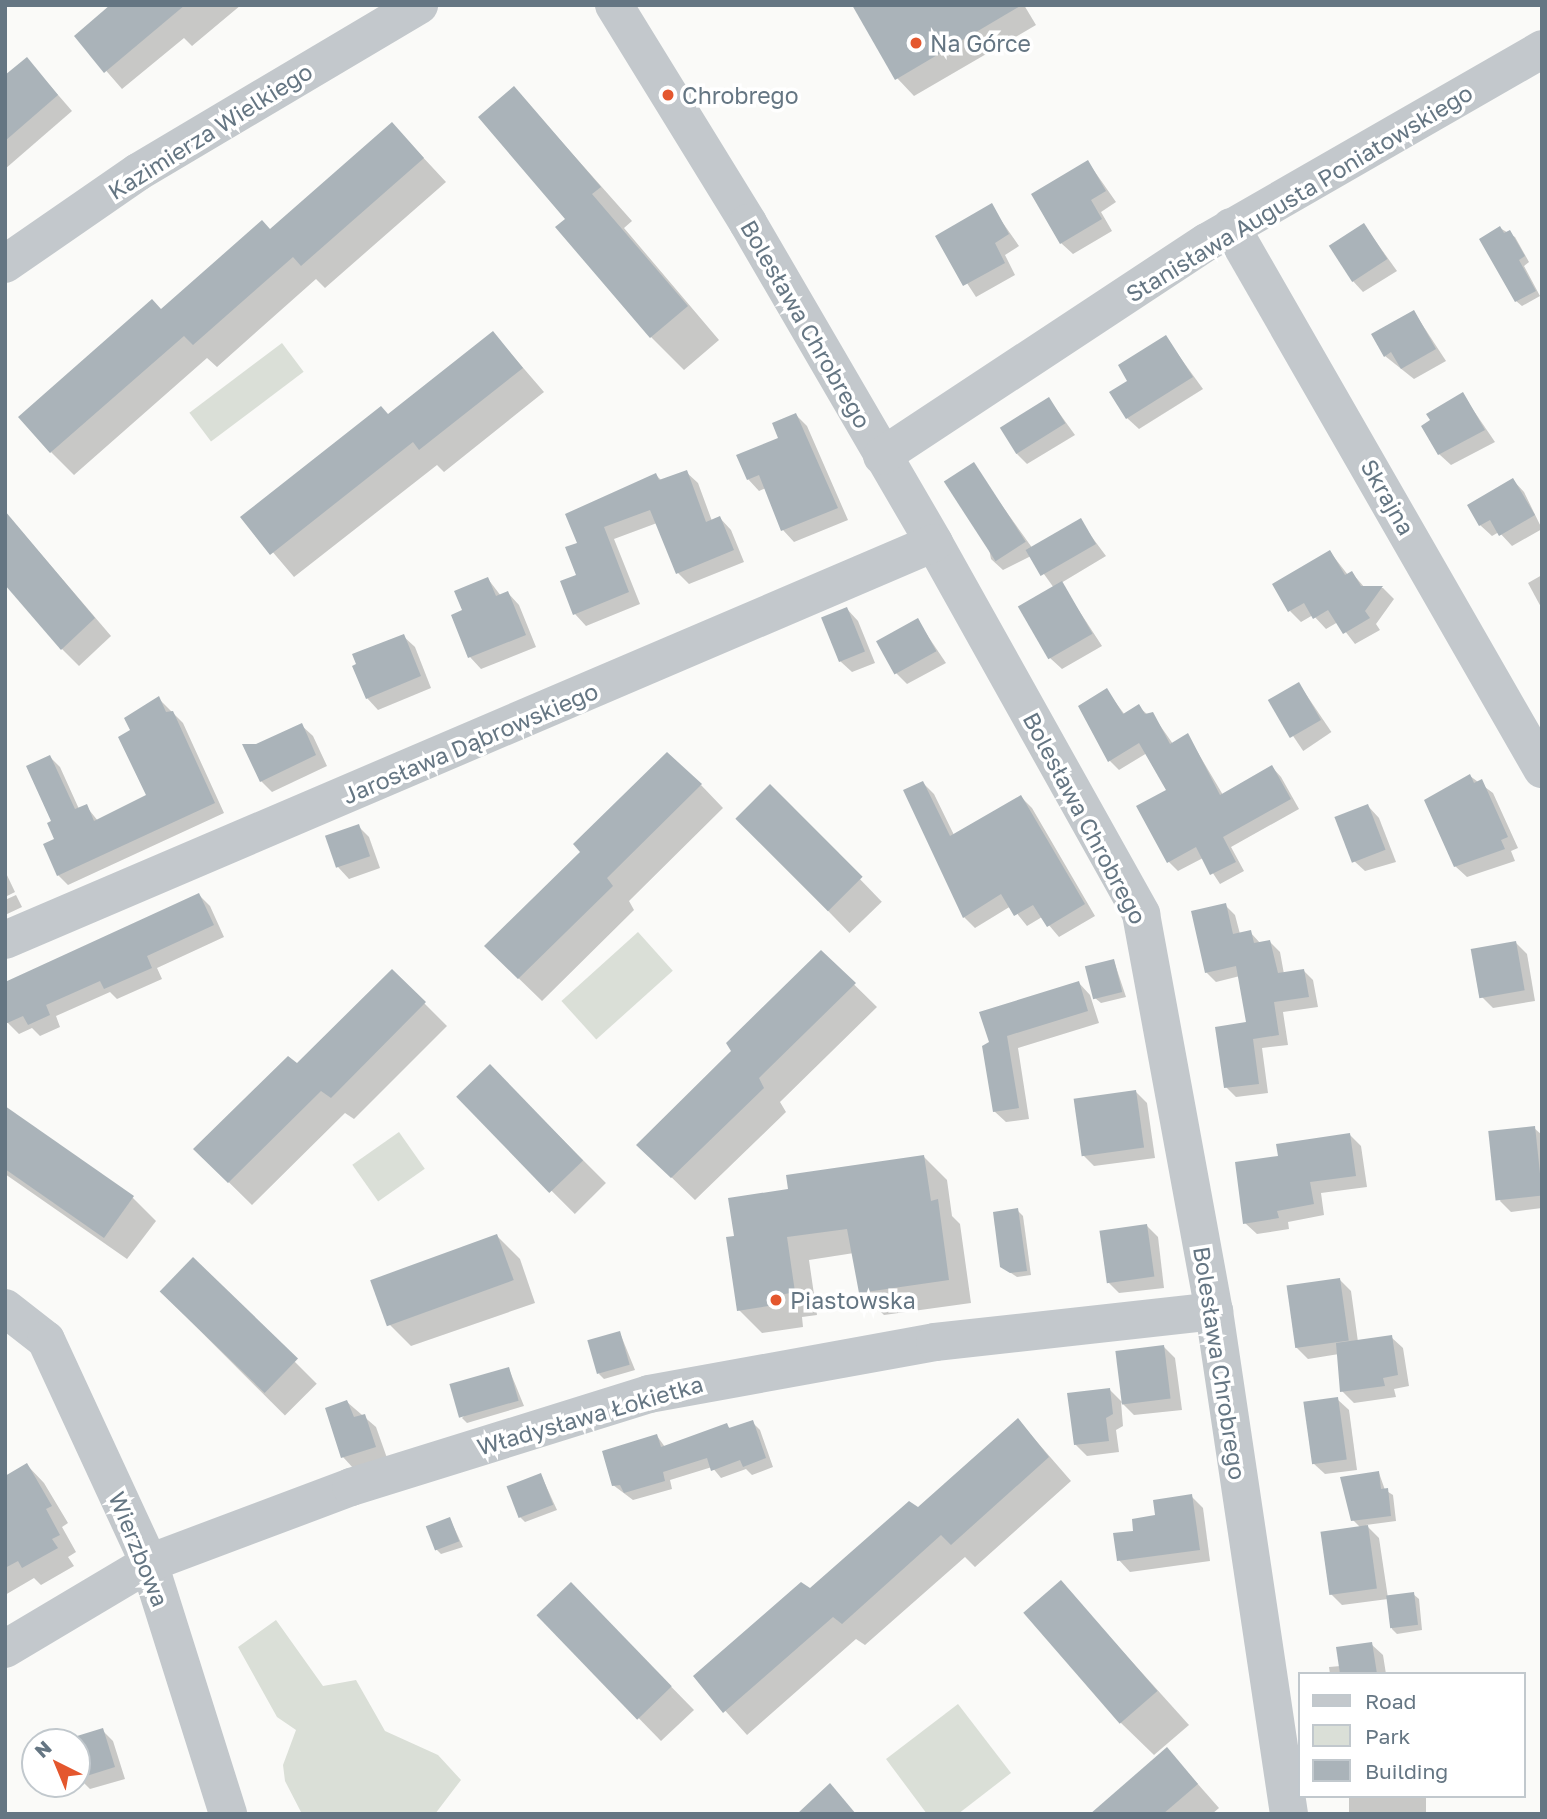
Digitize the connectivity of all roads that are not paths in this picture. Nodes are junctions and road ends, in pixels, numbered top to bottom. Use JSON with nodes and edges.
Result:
{"nodes":[{"id":1,"x":419,"y":5,"type":"edge"},
{"id":2,"x":614,"y":5,"type":"edge"},
{"id":3,"x":1542,"y":49,"type":"edge"},
{"id":4,"x":1231,"y":228,"type":"junction"},
{"id":5,"x":5,"y":264,"type":"edge"},
{"id":6,"x":882,"y":456,"type":"junction"},
{"id":7,"x":934,"y":543,"type":"junction"},
{"id":8,"x":1542,"y":769,"type":"edge"},
{"id":9,"x":5,"y":940,"type":"edge"},
{"id":10,"x":5,"y":1308,"type":"edge"},
{"id":11,"x":1214,"y":1311,"type":"junction"},
{"id":12,"x":149,"y":1563,"type":"junction"},
{"id":13,"x":5,"y":1649,"type":"edge"},
{"id":14,"x":229,"y":1814,"type":"edge"},
{"id":15,"x":1289,"y":1814,"type":"edge"}],
"edges":[{"from":1,"to":5,"type":"street","name":"Kazimierza Wielkiego"},
{"from":2,"to":6,"type":"street","name":"Bolesława Chrobrego"},
{"from":3,"to":4,"type":"street","name":"Stanisława Augusta Poniatowskiego"},
{"from":4,"to":6,"type":"street","name":"Stanisława Augusta Poniatowskiego"},
{"from":4,"to":8,"type":"street","name":"Skrajna"},
{"from":6,"to":7,"type":"street","name":"Bolesława Chrobrego"},
{"from":7,"to":9,"type":"street","name":"Jarosława Dąbrowskiego"},
{"from":7,"to":11,"type":"street","name":"Bolesława Chrobrego"},
{"from":10,"to":12,"type":"street","name":"Wierzbowa"},
{"from":11,"to":12,"type":"street","name":"Władysława Łokietka"},
{"from":11,"to":15,"type":"street","name":"Bolesława Chrobrego"},
{"from":12,"to":13,"type":"street","name":"Władysława Łokietka"},
{"from":12,"to":14,"type":"street","name":"Wierzbowa"}]}
